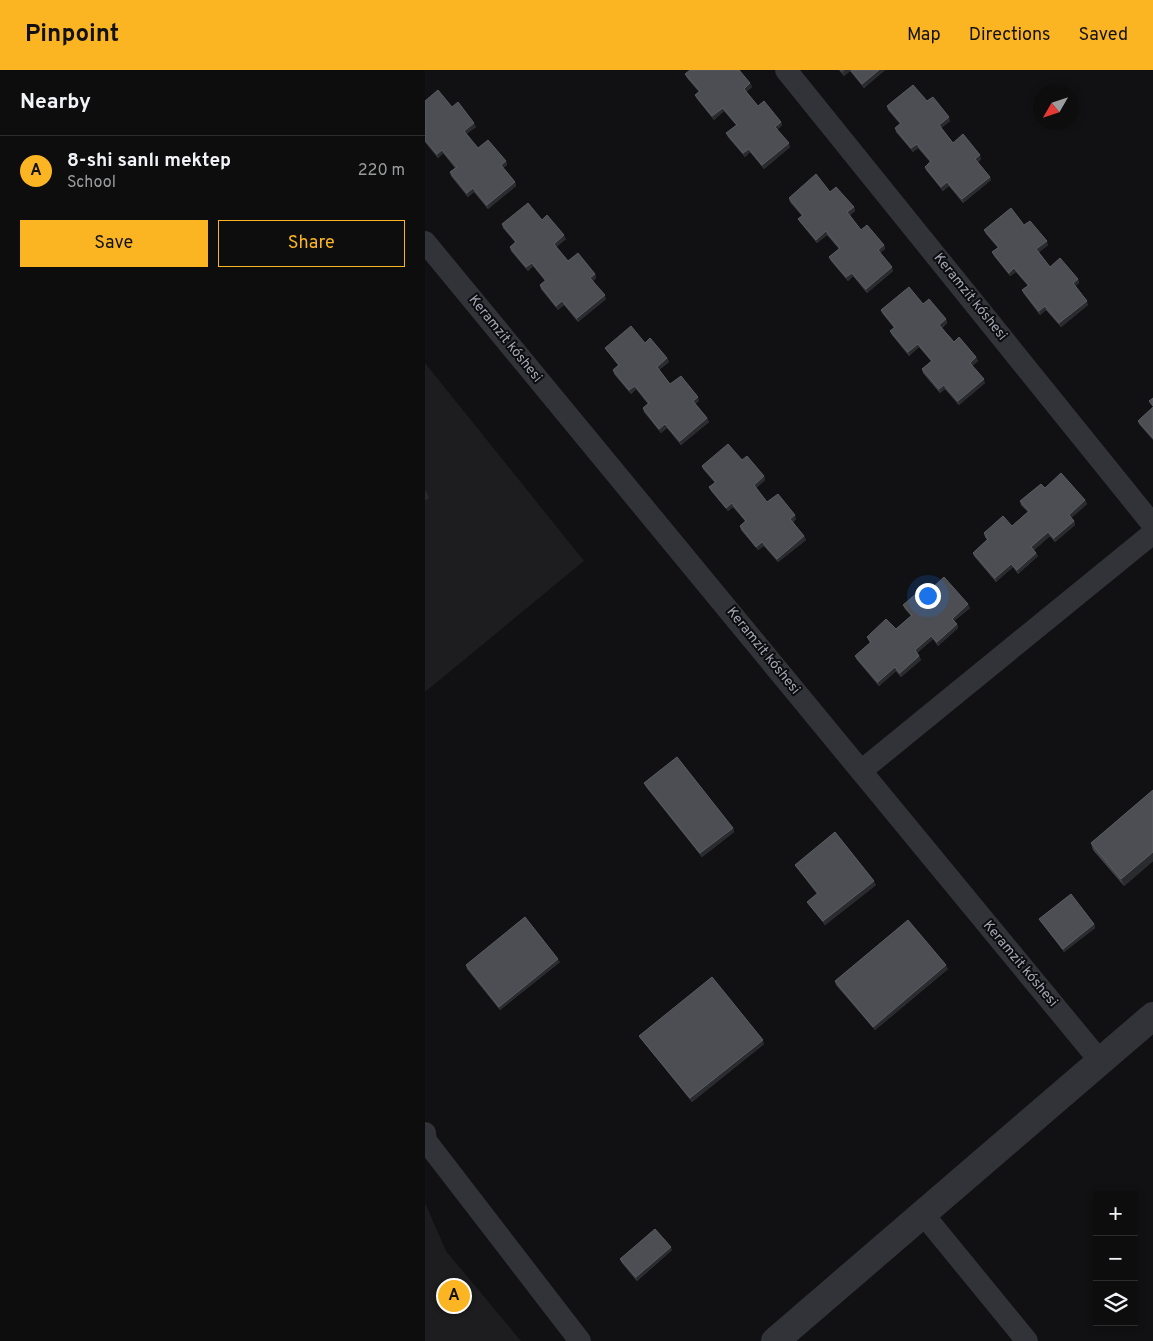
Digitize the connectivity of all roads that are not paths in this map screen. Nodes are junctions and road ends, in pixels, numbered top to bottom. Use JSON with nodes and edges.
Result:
{"nodes":[{"id":1,"x":787,"y":70,"type":"edge"},
{"id":2,"x":425,"y":242,"type":"edge"},
{"id":3,"x":1153,"y":525,"type":"edge"},
{"id":4,"x":1153,"y":533,"type":"edge"},
{"id":5,"x":861,"y":771,"type":"junction"},
{"id":6,"x":1153,"y":1016,"type":"edge"},
{"id":7,"x":1100,"y":1061,"type":"junction"},
{"id":8,"x":425,"y":1133,"type":"edge"},
{"id":9,"x":923,"y":1214,"type":"junction"},
{"id":10,"x":580,"y":1341,"type":"edge"},
{"id":11,"x":775,"y":1341,"type":"edge"},
{"id":12,"x":1027,"y":1341,"type":"edge"}],
"edges":[{"from":1,"to":3,"type":"street","name":"Keramzit kóshesi"},
{"from":2,"to":5,"type":"street","name":"Keramzit kóshesi"},
{"from":4,"to":5,"type":"street"},
{"from":5,"to":7,"type":"street","name":"Keramzit kóshesi"},
{"from":6,"to":7,"type":"street"},
{"from":7,"to":9,"type":"street"},
{"from":8,"to":10,"type":"street"},
{"from":9,"to":11,"type":"street"},
{"from":9,"to":12,"type":"street"}]}
